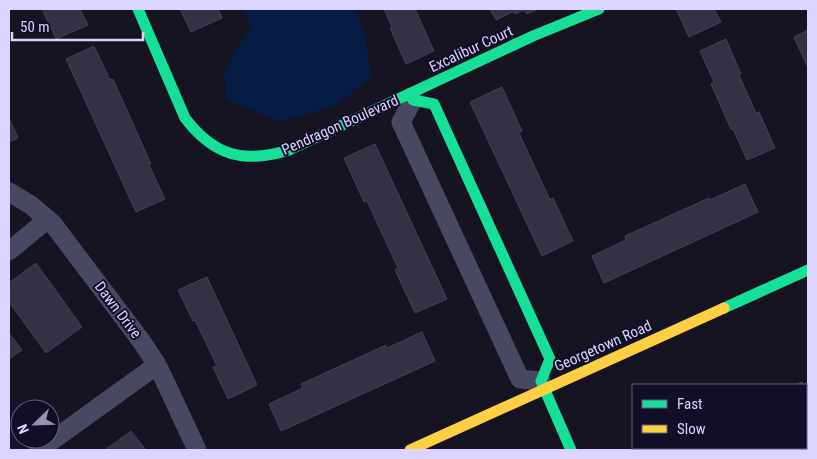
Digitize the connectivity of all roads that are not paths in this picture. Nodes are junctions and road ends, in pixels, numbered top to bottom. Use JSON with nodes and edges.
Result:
{"nodes":[{"id":1,"x":138,"y":9,"type":"edge"},
{"id":2,"x":599,"y":9,"type":"edge"},
{"id":3,"x":412,"y":97,"type":"junction"},
{"id":4,"x":9,"y":192,"type":"edge"},
{"id":5,"x":48,"y":219,"type":"junction"},
{"id":6,"x":9,"y":250,"type":"edge"},
{"id":7,"x":808,"y":270,"type":"edge"},
{"id":8,"x":157,"y":365,"type":"junction"},
{"id":9,"x":543,"y":385,"type":"junction"},
{"id":10,"x":39,"y":450,"type":"edge"},
{"id":11,"x":197,"y":450,"type":"edge"},
{"id":12,"x":410,"y":450,"type":"edge"},
{"id":13,"x":571,"y":450,"type":"edge"}],
"edges":[{"from":1,"to":3,"type":"street","name":"Pendragon Boulevard"},
{"from":2,"to":3,"type":"street","name":"Excalibur Court"},
{"from":3,"to":9,"type":"street","name":"Pendragon Boulevard"},
{"from":3,"to":9,"type":"street","name":"Pendragon Boulevard"},
{"from":4,"to":5,"type":"street","name":"Dawn Drive"},
{"from":5,"to":6,"type":"street"},
{"from":5,"to":8,"type":"street","name":"Dawn Drive"},
{"from":7,"to":9,"type":"street","name":"Georgetown Road"},
{"from":8,"to":10,"type":"street"},
{"from":8,"to":11,"type":"street","name":"Dawn Drive"},
{"from":9,"to":12,"type":"street","name":"Georgetown Road"},
{"from":9,"to":13,"type":"street"}]}
